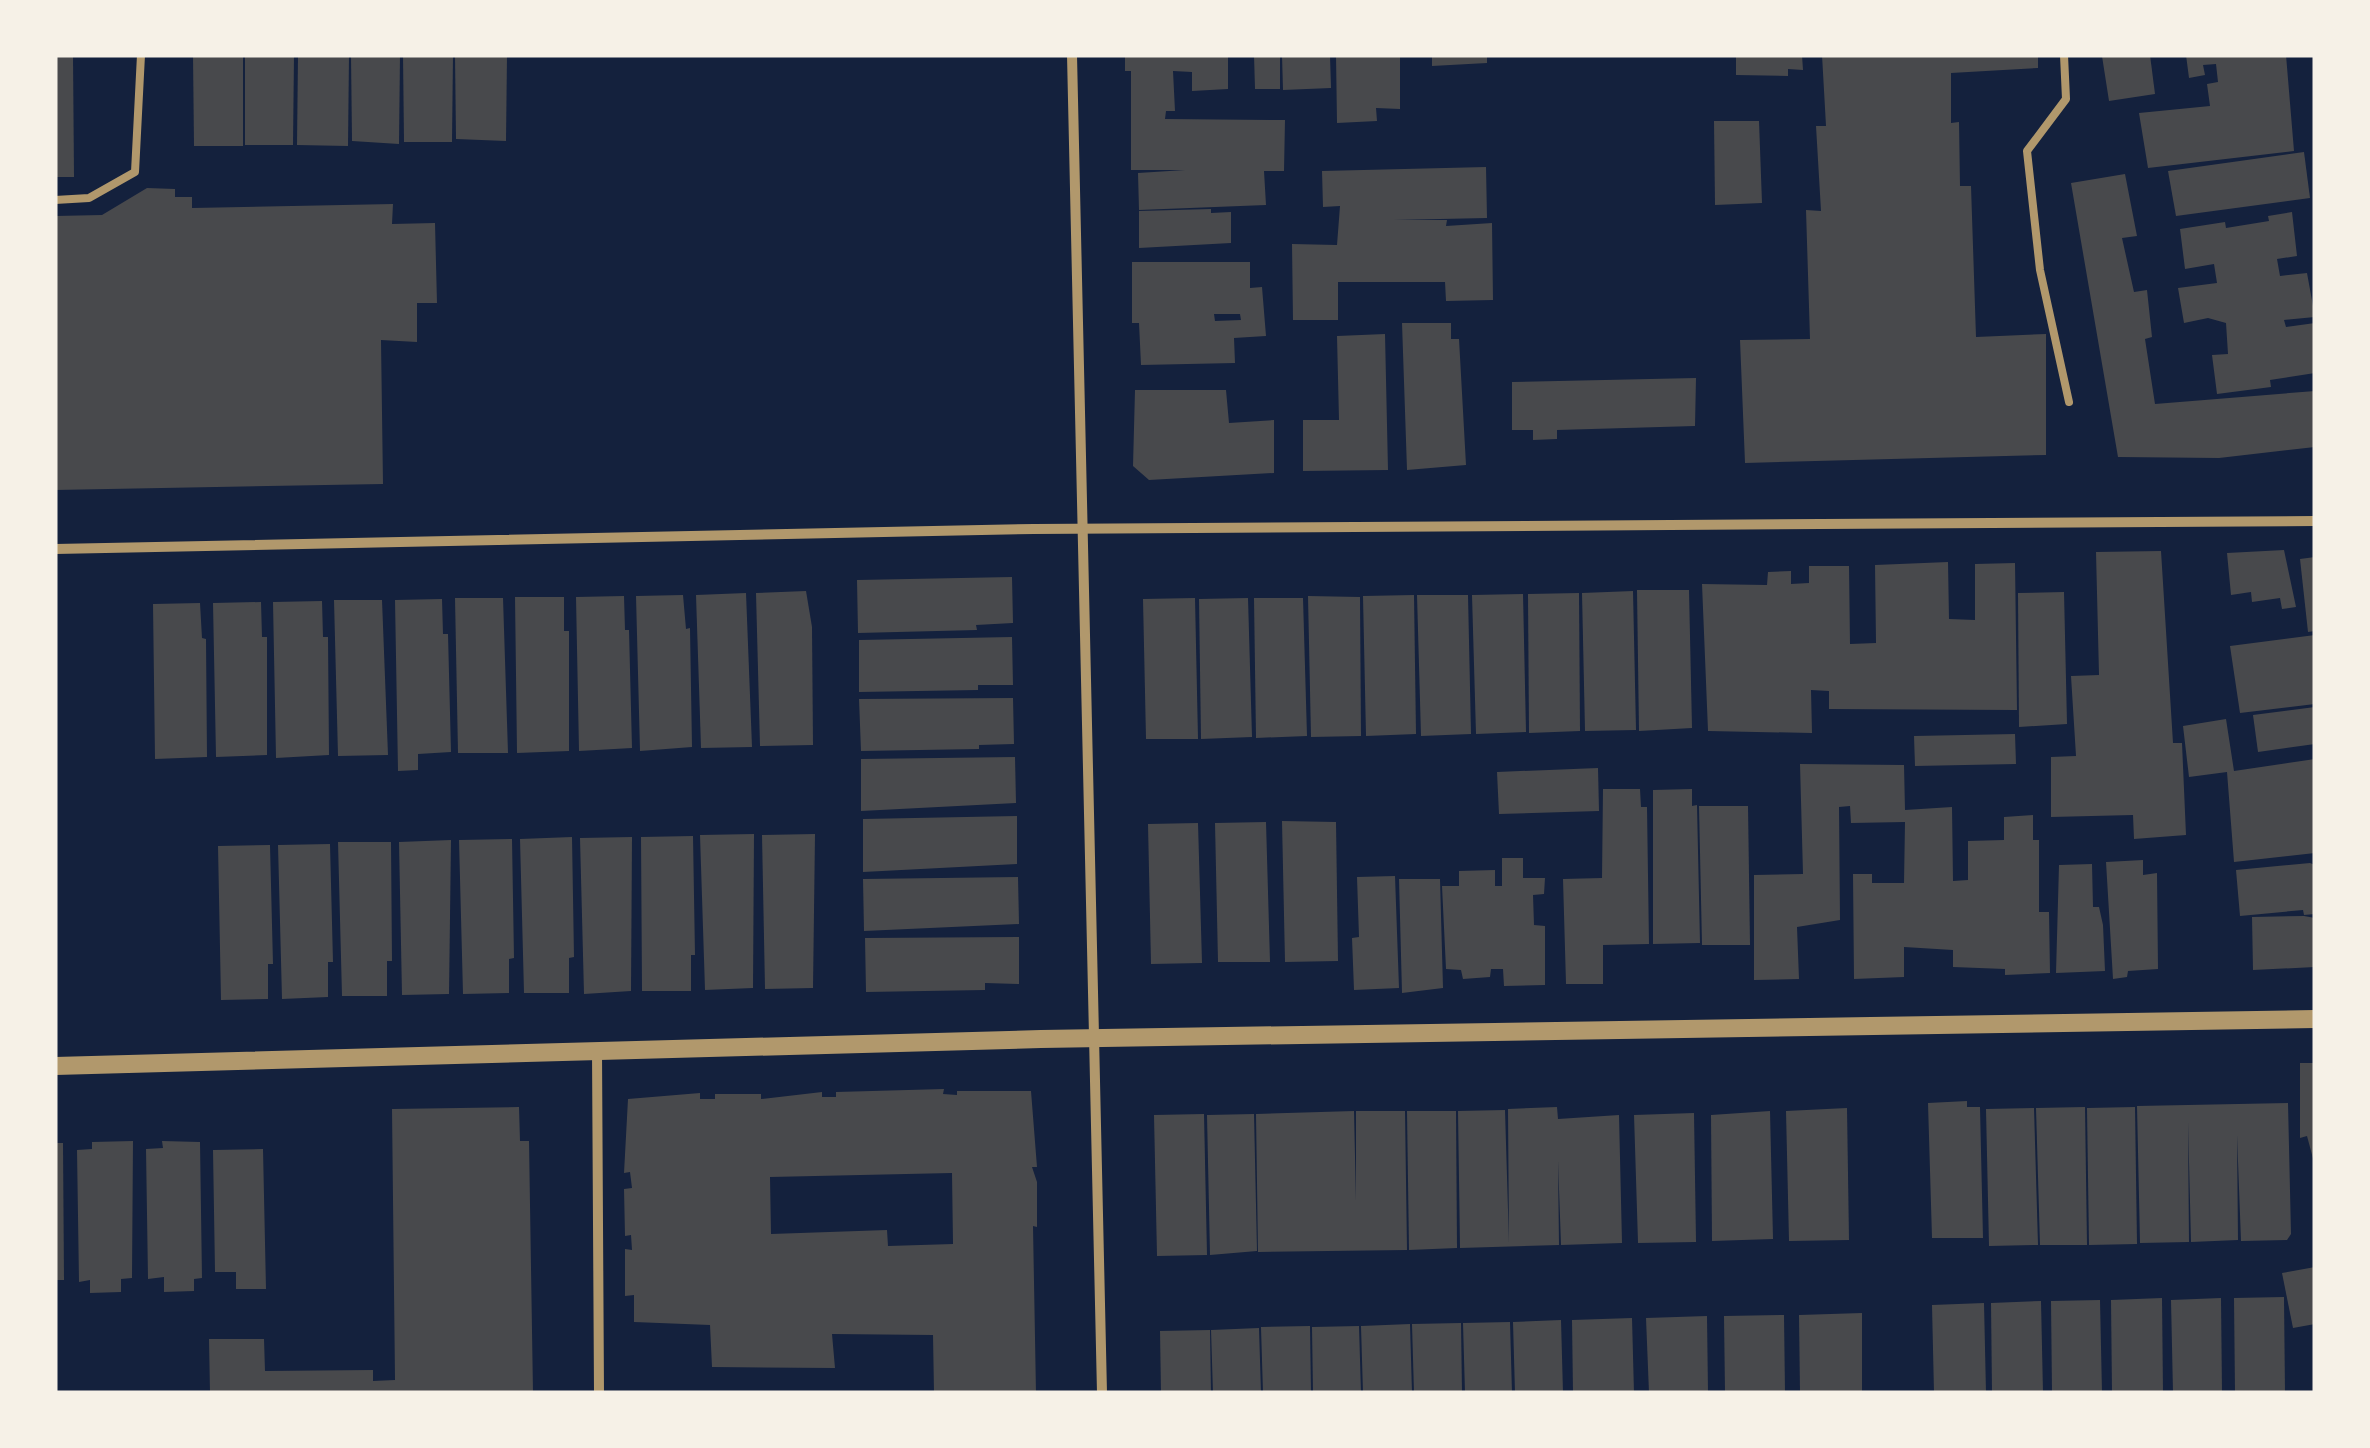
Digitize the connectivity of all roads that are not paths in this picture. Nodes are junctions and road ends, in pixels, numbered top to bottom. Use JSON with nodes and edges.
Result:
{"nodes":[{"id":1,"x":141,"y":55,"type":"edge"},
{"id":2,"x":1072,"y":55,"type":"edge"},
{"id":3,"x":2064,"y":55,"type":"edge"},
{"id":4,"x":55,"y":200,"type":"edge"},
{"id":5,"x":2068,"y":402,"type":"dead end"},
{"id":6,"x":2315,"y":521,"type":"edge"},
{"id":7,"x":1081,"y":528,"type":"junction"},
{"id":8,"x":55,"y":550,"type":"edge"},
{"id":9,"x":2315,"y":1019,"type":"edge"},
{"id":10,"x":1096,"y":1038,"type":"junction"},
{"id":11,"x":597,"y":1050,"type":"junction"},
{"id":12,"x":55,"y":1066,"type":"edge"},
{"id":13,"x":600,"y":1393,"type":"edge"},
{"id":14,"x":1102,"y":1393,"type":"edge"}],
"edges":[{"from":1,"to":4,"type":"lane"},
{"from":2,"to":7,"type":"street"},
{"from":3,"to":5,"type":"lane"},
{"from":6,"to":7,"type":"street"},
{"from":7,"to":8,"type":"street"},
{"from":7,"to":10,"type":"street"},
{"from":9,"to":10,"type":"street"},
{"from":10,"to":11,"type":"street"},
{"from":10,"to":14,"type":"street"},
{"from":11,"to":12,"type":"street"},
{"from":11,"to":13,"type":"street"}]}
